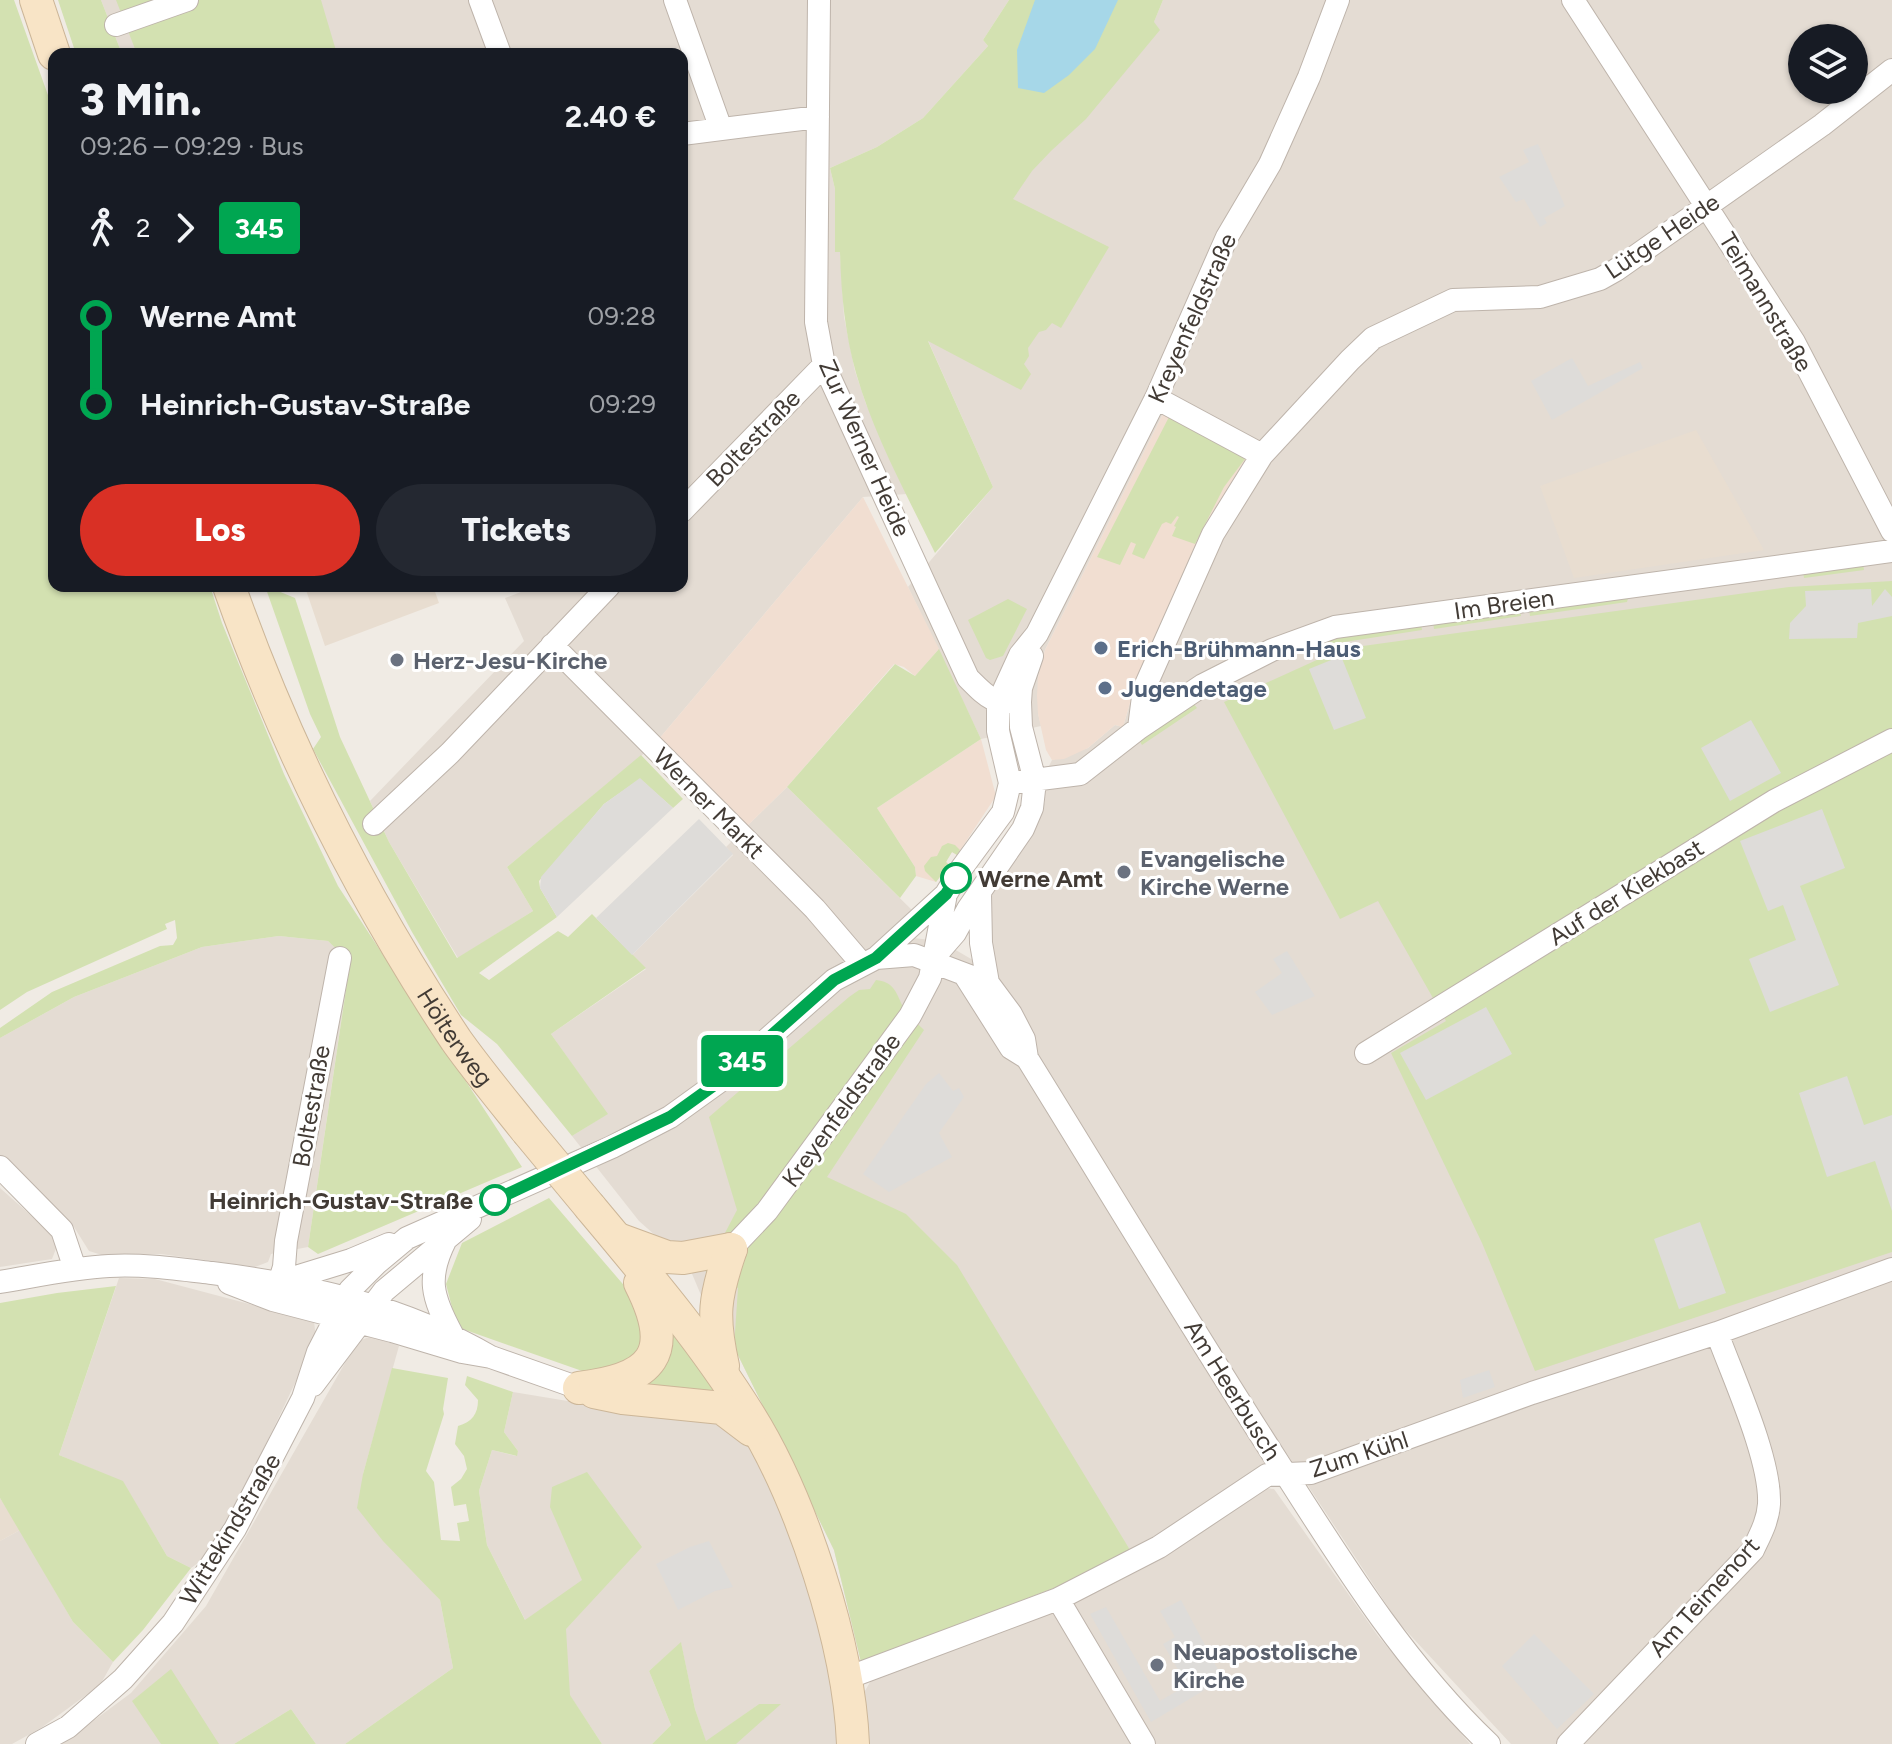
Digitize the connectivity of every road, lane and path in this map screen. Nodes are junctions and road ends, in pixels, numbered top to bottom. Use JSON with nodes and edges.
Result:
{"nodes":[{"id":1,"x":36,"y":0,"type":"edge"},
{"id":2,"x":187,"y":0,"type":"edge"},
{"id":3,"x":480,"y":0,"type":"edge"},
{"id":4,"x":675,"y":0,"type":"edge"},
{"id":5,"x":819,"y":0,"type":"edge"},
{"id":6,"x":1338,"y":0,"type":"edge"},
{"id":7,"x":1573,"y":0,"type":"edge"},
{"id":8,"x":116,"y":25,"type":"dead end"},
{"id":9,"x":52,"y":48,"type":"edge"},
{"id":10,"x":498,"y":48,"type":"edge"},
{"id":11,"x":1892,"y":70,"type":"edge"},
{"id":12,"x":818,"y":117,"type":"junction"},
{"id":13,"x":721,"y":129,"type":"junction"},
{"id":14,"x":688,"y":133,"type":"edge"},
{"id":15,"x":1708,"y":206,"type":"junction"},
{"id":16,"x":824,"y":365,"type":"junction"},
{"id":17,"x":1156,"y":398,"type":"junction"},
{"id":18,"x":1262,"y":455,"type":"junction"},
{"id":19,"x":688,"y":505,"type":"edge"},
{"id":20,"x":1892,"y":531,"type":"edge"},
{"id":21,"x":1892,"y":551,"type":"edge"},
{"id":22,"x":231,"y":592,"type":"edge"},
{"id":23,"x":603,"y":592,"type":"edge"},
{"id":24,"x":552,"y":645,"type":"junction"},
{"id":25,"x":1009,"y":703,"type":"junction"},
{"id":26,"x":1139,"y":728,"type":"junction"},
{"id":27,"x":1892,"y":740,"type":"edge"},
{"id":28,"x":1035,"y":781,"type":"junction"},
{"id":29,"x":1010,"y":783,"type":"junction"},
{"id":30,"x":374,"y":824,"type":"dead end"},
{"id":31,"x":946,"y":894,"type":"junction"},
{"id":32,"x":980,"y":894,"type":"junction"},
{"id":33,"x":340,"y":958,"type":"dead end"},
{"id":34,"x":931,"y":960,"type":"junction"},
{"id":35,"x":869,"y":961,"type":"junction"},
{"id":36,"x":966,"y":977,"type":"junction"},
{"id":37,"x":988,"y":983,"type":"junction"},
{"id":38,"x":1366,"y":1053,"type":"dead end"},
{"id":39,"x":1027,"y":1058,"type":"junction"},
{"id":40,"x":0,"y":1167,"type":"edge"},
{"id":41,"x":489,"y":1203,"type":"junction"},
{"id":42,"x":407,"y":1238,"type":"junction"},
{"id":43,"x":617,"y":1238,"type":"junction"},
{"id":44,"x":446,"y":1239,"type":"junction"},
{"id":45,"x":731,"y":1249,"type":"junction"},
{"id":46,"x":75,"y":1269,"type":"junction"},
{"id":47,"x":1892,"y":1269,"type":"edge"},
{"id":48,"x":0,"y":1282,"type":"edge"},
{"id":49,"x":277,"y":1291,"type":"junction"},
{"id":50,"x":347,"y":1297,"type":"junction"},
{"id":51,"x":366,"y":1314,"type":"junction"},
{"id":52,"x":336,"y":1317,"type":"junction"},
{"id":53,"x":1717,"y":1333,"type":"junction"},
{"id":54,"x":452,"y":1334,"type":"junction"},
{"id":55,"x":491,"y":1357,"type":"junction"},
{"id":56,"x":726,"y":1379,"type":"junction"},
{"id":57,"x":579,"y":1388,"type":"junction"},
{"id":58,"x":303,"y":1398,"type":"junction"},
{"id":59,"x":761,"y":1438,"type":"junction"},
{"id":60,"x":1285,"y":1474,"type":"junction"},
{"id":61,"x":1058,"y":1599,"type":"junction"},
{"id":62,"x":847,"y":1678,"type":"junction"},
{"id":63,"x":37,"y":1744,"type":"edge"},
{"id":64,"x":853,"y":1744,"type":"edge"},
{"id":65,"x":1144,"y":1744,"type":"edge"},
{"id":66,"x":1489,"y":1744,"type":"edge"},
{"id":67,"x":1568,"y":1744,"type":"edge"}],
"edges":[{"from":1,"to":9,"type":"main road"},
{"from":2,"to":8,"type":"street"},
{"from":3,"to":10,"type":"street"},
{"from":4,"to":13,"type":"street"},
{"from":5,"to":12,"type":"street","name":"Zur Werner Heide"},
{"from":6,"to":17,"type":"street","name":"Kreyenfeldstraße"},
{"from":7,"to":15,"type":"street","name":"Teimannstraße"},
{"from":11,"to":15,"type":"street","name":"Lütge Heide"},
{"from":12,"to":13,"type":"street"},
{"from":12,"to":16,"type":"street","name":"Zur Werner Heide"},
{"from":13,"to":14,"type":"street"},
{"from":15,"to":18,"type":"street","name":"Lütge Heide"},
{"from":15,"to":20,"type":"street","name":"Teimannstraße"},
{"from":16,"to":19,"type":"street","name":"Boltestraße"},
{"from":16,"to":25,"type":"street","name":"Zur Werner Heide"},
{"from":17,"to":18,"type":"street"},
{"from":17,"to":25,"type":"street","name":"Kreyenfeldstraße"},
{"from":18,"to":26,"type":"street","name":"Lütge Heide"},
{"from":21,"to":26,"type":"street","name":"Im Breien"},
{"from":22,"to":43,"type":"main road","name":"Hölterweg","bridge":true},
{"from":23,"to":24,"type":"street"},
{"from":24,"to":30,"type":"street"},
{"from":24,"to":35,"type":"street","name":"Werner Markt"},
{"from":25,"to":28,"type":"street","name":"Kreyenfeldstraße"},
{"from":25,"to":29,"type":"street","name":"Kreyenfeldstraße"},
{"from":26,"to":28,"type":"street"},
{"from":27,"to":38,"type":"street","name":"Auf der Kiekbast"},
{"from":28,"to":29,"type":"street"},
{"from":28,"to":32,"type":"street","name":"Kreyenfeldstraße"},
{"from":29,"to":31,"type":"street","name":"Kreyenfeldstraße"},
{"from":31,"to":34,"type":"street","name":"Kreyenfeldstraße"},
{"from":31,"to":35,"type":"street","name":"Kreyenfeldstraße"},
{"from":32,"to":34,"type":"street","name":"Kreyenfeldstraße"},
{"from":32,"to":37,"type":"street"},
{"from":33,"to":49,"type":"street","name":"Boltestraße"},
{"from":34,"to":35,"type":"street","name":"Wittekindstraße"},
{"from":34,"to":36,"type":"street"},
{"from":34,"to":45,"type":"street","name":"Kreyenfeldstraße"},
{"from":35,"to":41,"type":"street","name":"Wittekindstraße"},
{"from":36,"to":37,"type":"street"},
{"from":36,"to":39,"type":"street","name":"Am Heerbusch"},
{"from":37,"to":39,"type":"street","name":"Am Heerbusch"},
{"from":39,"to":60,"type":"street","name":"Am Heerbusch"},
{"from":40,"to":46,"type":"street"},
{"from":41,"to":42,"type":"street","name":"Wittekindstraße"},
{"from":41,"to":44,"type":"street","name":"Wittekindstraße"},
{"from":42,"to":49,"type":"street"},
{"from":42,"to":50,"type":"street","name":"Wittekindstraße"},
{"from":43,"to":45,"type":"main road"},
{"from":43,"to":56,"type":"main road","name":"Hölterweg"},
{"from":43,"to":57,"type":"main road"},
{"from":44,"to":51,"type":"street","name":"Wittekindstraße"},
{"from":44,"to":54,"type":"street"},
{"from":45,"to":56,"type":"main road"},
{"from":46,"to":48,"type":"street"},
{"from":46,"to":49,"type":"street"},
{"from":47,"to":53,"type":"street","name":"Zum Kühl"},
{"from":49,"to":50,"type":"street"},
{"from":49,"to":52,"type":"street"},
{"from":50,"to":51,"type":"street"},
{"from":50,"to":52,"type":"street","name":"Wittekindstraße"},
{"from":51,"to":52,"type":"street"},
{"from":51,"to":54,"type":"street"},
{"from":51,"to":55,"type":"street"},
{"from":51,"to":58,"type":"street","name":"Wittekindstraße"},
{"from":52,"to":58,"type":"street","name":"Wittekindstraße"},
{"from":53,"to":60,"type":"street","name":"Zum Kühl"},
{"from":53,"to":67,"type":"street","name":"Am Teimenort"},
{"from":54,"to":55,"type":"street"},
{"from":55,"to":57,"type":"street"},
{"from":56,"to":59,"type":"main road","name":"Hölterweg"},
{"from":57,"to":59,"type":"main road"},
{"from":58,"to":63,"type":"street","name":"Wittekindstraße"},
{"from":59,"to":62,"type":"main road"},
{"from":60,"to":61,"type":"street","name":"Zum Kühl"},
{"from":60,"to":66,"type":"street","name":"Am Heerbusch"},
{"from":61,"to":62,"type":"street","name":"Zum Kühl"},
{"from":61,"to":65,"type":"street"},
{"from":62,"to":64,"type":"main road"}]}
